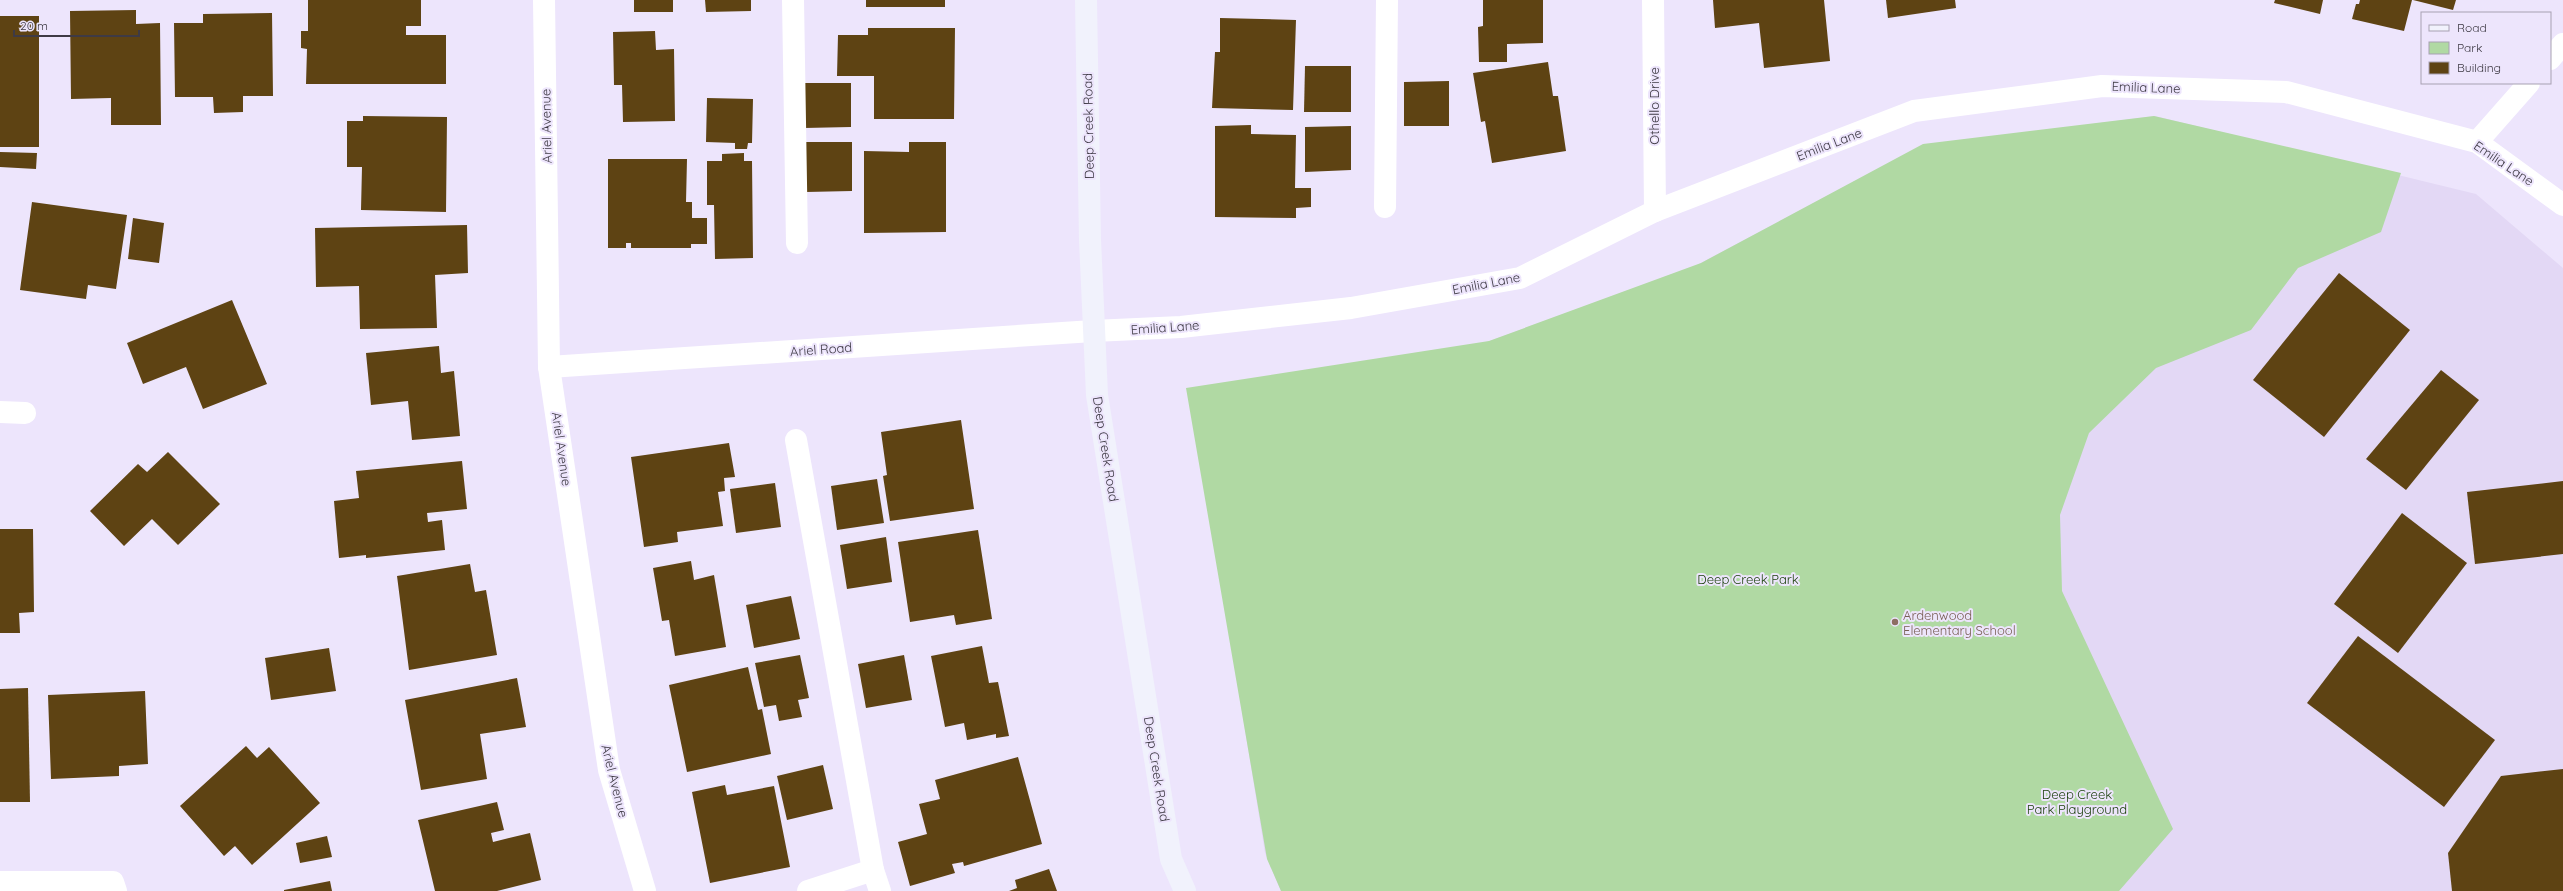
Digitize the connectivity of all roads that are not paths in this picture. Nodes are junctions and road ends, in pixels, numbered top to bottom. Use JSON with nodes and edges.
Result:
{"nodes":[{"id":1,"x":544,"y":0,"type":"edge"},
{"id":2,"x":793,"y":0,"type":"edge"},
{"id":3,"x":1086,"y":0,"type":"edge"},
{"id":4,"x":1387,"y":0,"type":"edge"},
{"id":5,"x":1654,"y":0,"type":"edge"},
{"id":6,"x":2563,"y":44,"type":"edge"},
{"id":7,"x":2551,"y":58,"type":"edge"},
{"id":8,"x":2528,"y":84,"type":"edge"},
{"id":9,"x":2477,"y":142,"type":"junction"},
{"id":10,"x":2563,"y":205,"type":"edge"},
{"id":11,"x":1385,"y":207,"type":"dead end"},
{"id":12,"x":1655,"y":212,"type":"junction"},
{"id":13,"x":796,"y":243,"type":"dead end"},
{"id":14,"x":1093,"y":330,"type":"junction"},
{"id":15,"x":549,"y":366,"type":"junction"},
{"id":16,"x":0,"y":412,"type":"edge"},
{"id":17,"x":25,"y":413,"type":"dead end"},
{"id":18,"x":796,"y":440,"type":"dead end"},
{"id":19,"x":873,"y":870,"type":"junction"},
{"id":20,"x":0,"y":882,"type":"edge"},
{"id":21,"x":116,"y":891,"type":"edge"},
{"id":22,"x":645,"y":891,"type":"edge"},
{"id":23,"x":808,"y":891,"type":"edge"},
{"id":24,"x":880,"y":891,"type":"edge"},
{"id":25,"x":1185,"y":891,"type":"edge"}],
"edges":[{"from":1,"to":15,"type":"street","name":"Ariel Avenue"},
{"from":2,"to":13,"type":"street"},
{"from":3,"to":14,"type":"street","name":"Deep Creek Road"},
{"from":4,"to":11,"type":"street"},
{"from":5,"to":12,"type":"street","name":"Othello Drive"},
{"from":6,"to":7,"type":"street"},
{"from":8,"to":9,"type":"street"},
{"from":9,"to":10,"type":"street","name":"Emilia Lane"},
{"from":9,"to":12,"type":"street","name":"Emilia Lane"},
{"from":12,"to":14,"type":"street","name":"Emilia Lane"},
{"from":14,"to":15,"type":"street","name":"Ariel Road"},
{"from":14,"to":25,"type":"street","name":"Deep Creek Road"},
{"from":15,"to":22,"type":"street","name":"Ariel Avenue"},
{"from":16,"to":17,"type":"street"},
{"from":18,"to":19,"type":"street"},
{"from":19,"to":23,"type":"street"},
{"from":19,"to":24,"type":"street"},
{"from":20,"to":21,"type":"street"}]}
